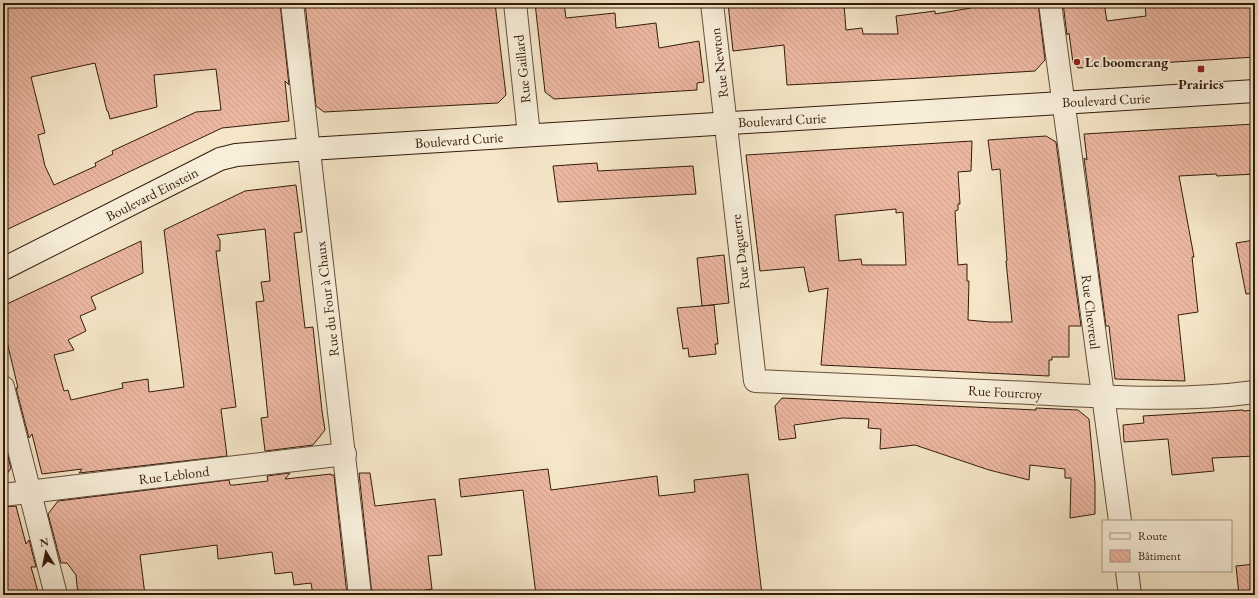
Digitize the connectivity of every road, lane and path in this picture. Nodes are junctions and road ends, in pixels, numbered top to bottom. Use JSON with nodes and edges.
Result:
{"nodes":[{"id":1,"x":292,"y":3,"type":"edge"},
{"id":2,"x":514,"y":3,"type":"edge"},
{"id":3,"x":712,"y":3,"type":"edge"},
{"id":4,"x":1050,"y":3,"type":"edge"},
{"id":5,"x":1255,"y":91,"type":"edge"},
{"id":6,"x":1064,"y":103,"type":"junction"},
{"id":7,"x":726,"y":123,"type":"junction"},
{"id":8,"x":529,"y":135,"type":"junction"},
{"id":9,"x":309,"y":149,"type":"junction"},
{"id":10,"x":3,"y":269,"type":"edge"},
{"id":11,"x":755,"y":381,"type":"joint"},
{"id":12,"x":3,"y":387,"type":"edge"},
{"id":13,"x":1255,"y":392,"type":"edge"},
{"id":14,"x":1102,"y":396,"type":"junction"},
{"id":15,"x":345,"y":454,"type":"junction"},
{"id":16,"x":30,"y":492,"type":"junction"},
{"id":17,"x":3,"y":495,"type":"edge"},
{"id":18,"x":1120,"y":520,"type":"edge"},
{"id":19,"x":1127,"y":572,"type":"edge"},
{"id":20,"x":56,"y":595,"type":"edge"},
{"id":21,"x":360,"y":595,"type":"edge"},
{"id":22,"x":1130,"y":595,"type":"edge"}],
"edges":[{"from":1,"to":9,"type":"street","name":"Rue du Four à Chaux"},
{"from":2,"to":8,"type":"street","name":"Rue Gaillard"},
{"from":3,"to":7,"type":"street","name":"Rue Newton"},
{"from":4,"to":6,"type":"street","name":"Rue Chevreul"},
{"from":5,"to":6,"type":"street","name":"Boulevard Curie"},
{"from":6,"to":7,"type":"street","name":"Boulevard Curie"},
{"from":6,"to":14,"type":"street","name":"Rue Chevreul"},
{"from":7,"to":8,"type":"street","name":"Boulevard Curie"},
{"from":7,"to":11,"type":"street","name":"Rue Daguerre"},
{"from":8,"to":9,"type":"street","name":"Boulevard Curie"},
{"from":9,"to":10,"type":"street","name":"Boulevard Einstein"},
{"from":9,"to":15,"type":"street","name":"Rue du Four à Chaux"},
{"from":11,"to":14,"type":"street","name":"Rue Fourcroy"},
{"from":12,"to":16,"type":"street"},
{"from":13,"to":14,"type":"street","name":"Rue Fourcroy"},
{"from":14,"to":18,"type":"street","name":"Rue Chevreul"},
{"from":15,"to":16,"type":"street","name":"Rue Leblond"},
{"from":15,"to":21,"type":"street","name":"Rue du Four à Chaux"},
{"from":16,"to":17,"type":"street","name":"Rue Leblond"},
{"from":16,"to":20,"type":"street"},
{"from":19,"to":22,"type":"street"}]}
